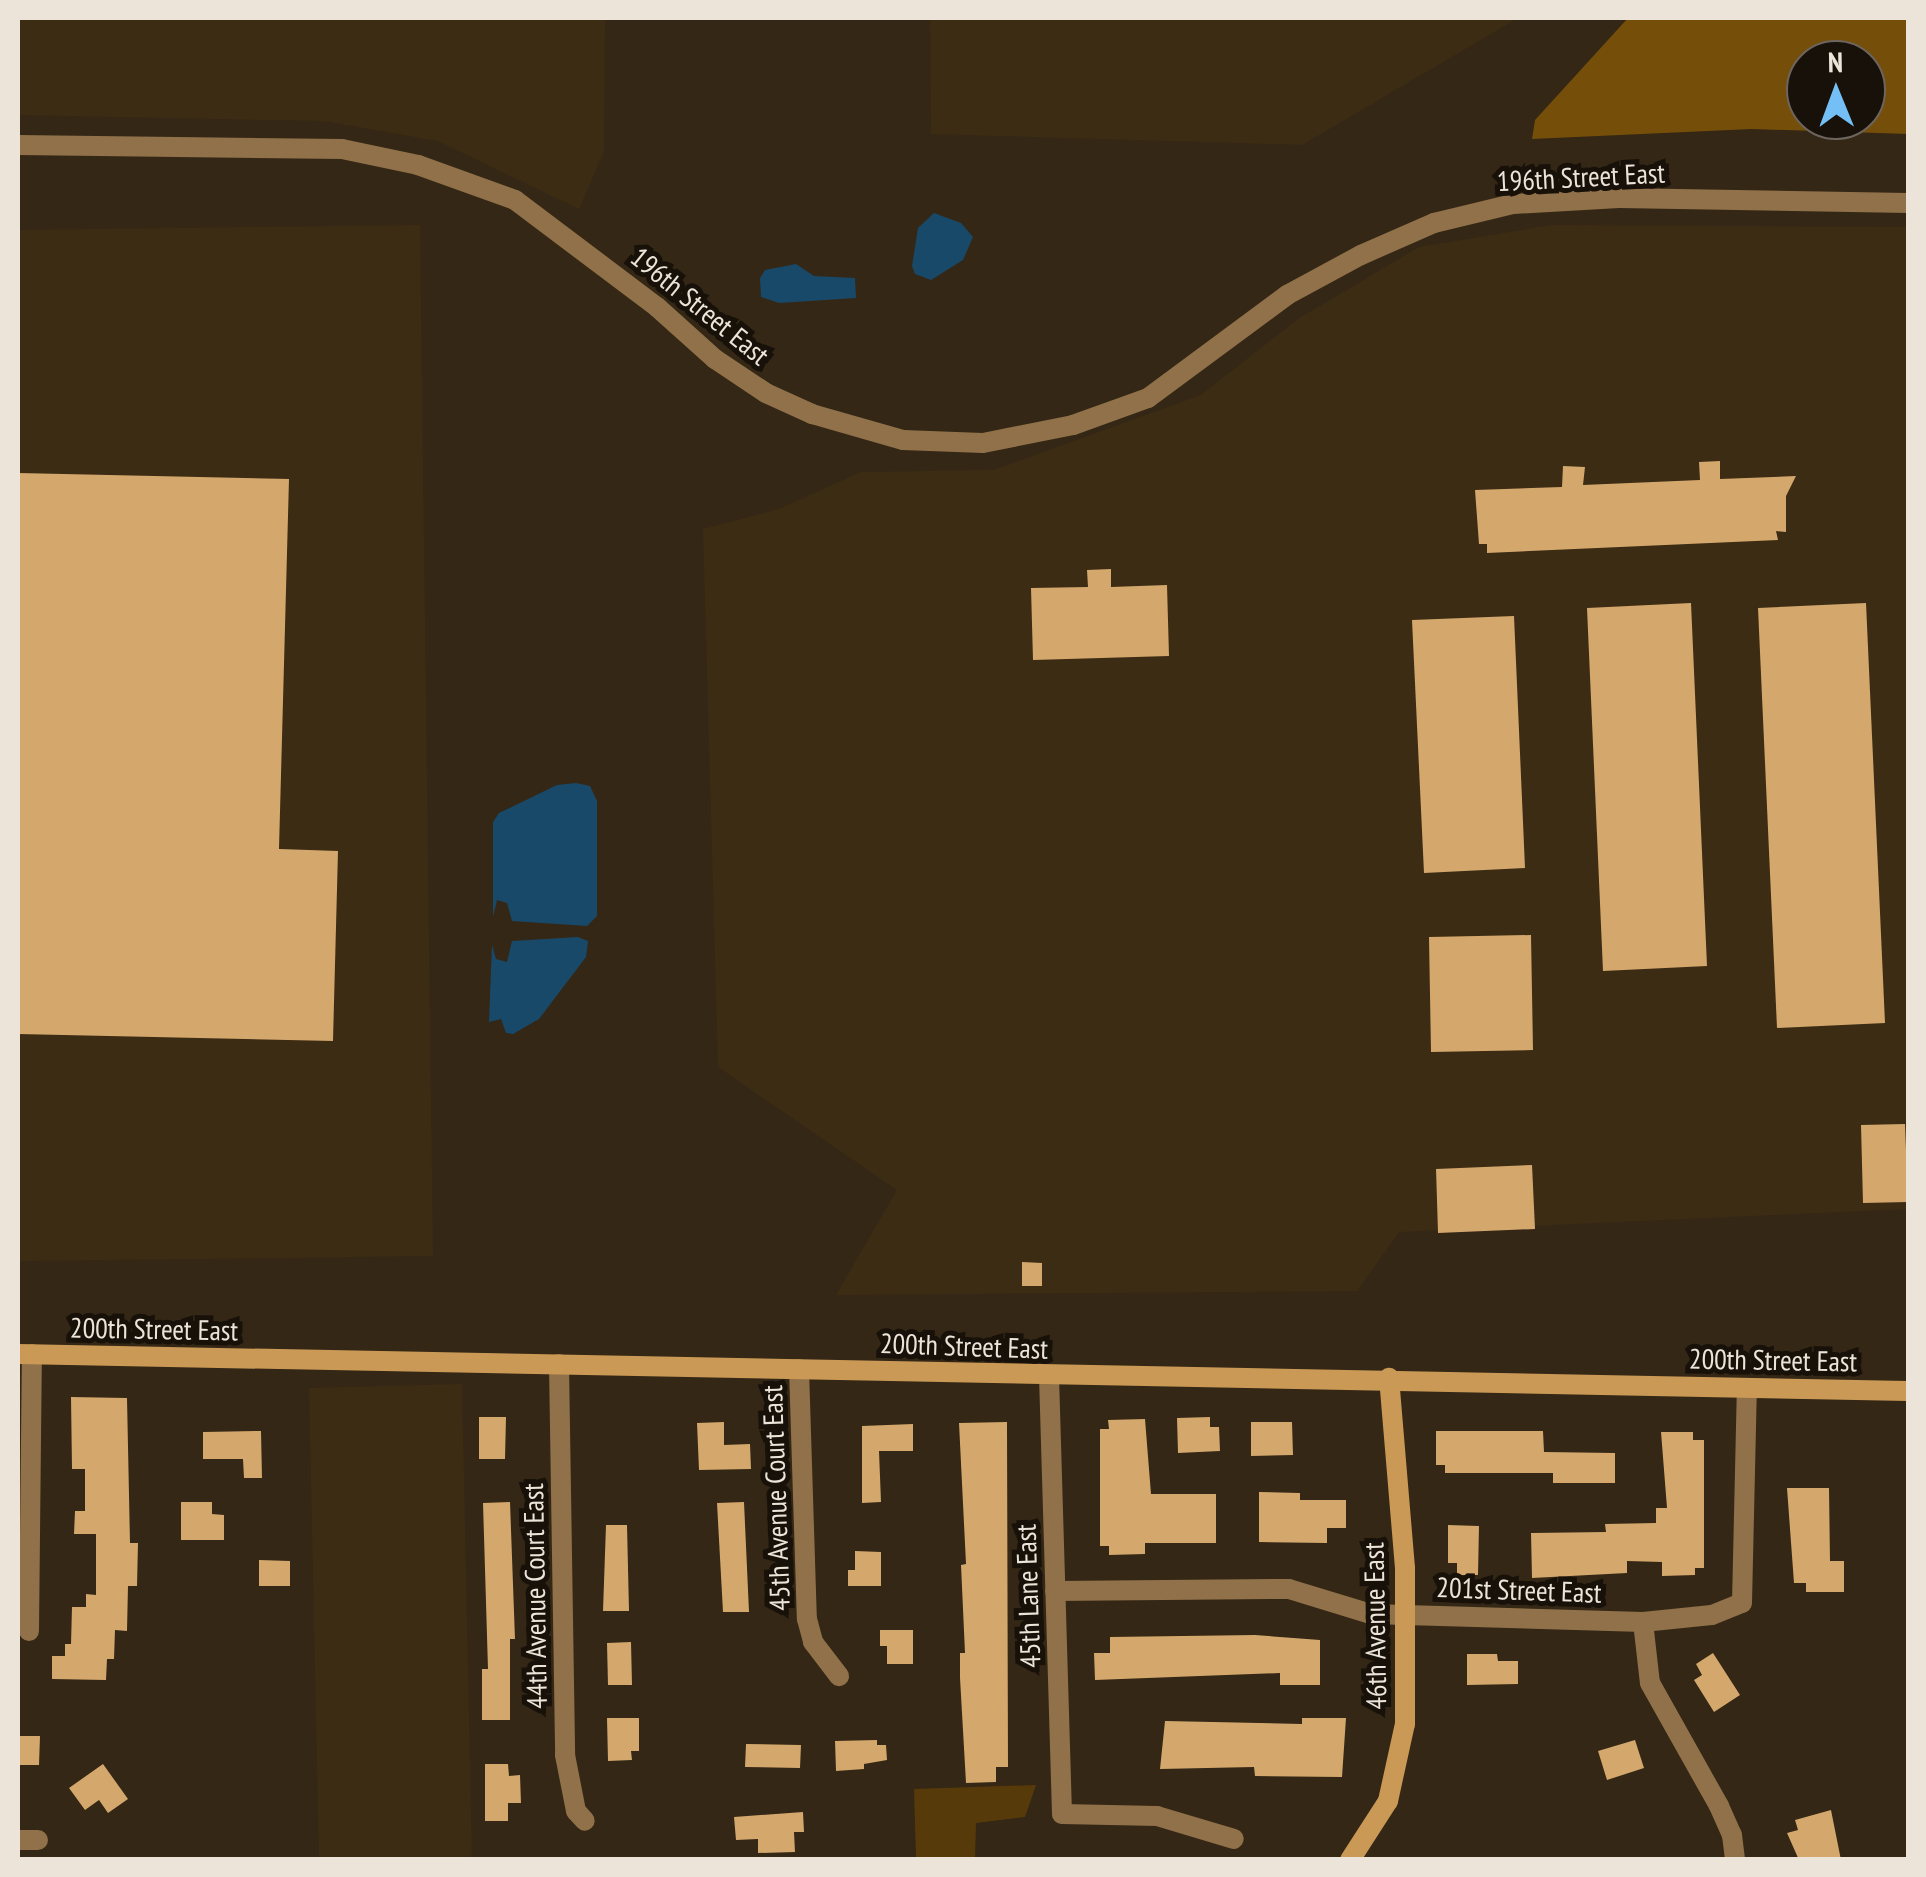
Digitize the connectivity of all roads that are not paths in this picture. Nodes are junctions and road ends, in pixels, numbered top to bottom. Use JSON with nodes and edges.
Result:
{"nodes":[{"id":1,"x":18,"y":145,"type":"edge"},
{"id":2,"x":1908,"y":204,"type":"edge"},
{"id":3,"x":25,"y":1354,"type":"edge"},
{"id":4,"x":559,"y":1364,"type":"junction"},
{"id":5,"x":799,"y":1369,"type":"junction"},
{"id":6,"x":1049,"y":1376,"type":"junction"},
{"id":7,"x":1389,"y":1378,"type":"junction"},
{"id":8,"x":1746,"y":1388,"type":"junction"},
{"id":9,"x":1908,"y":1391,"type":"edge"},
{"id":10,"x":1056,"y":1590,"type":"junction"},
{"id":11,"x":1407,"y":1614,"type":"junction"},
{"id":12,"x":1643,"y":1622,"type":"junction"},
{"id":13,"x":29,"y":1631,"type":"dead end"},
{"id":14,"x":839,"y":1676,"type":"dead end"},
{"id":15,"x":585,"y":1822,"type":"dead end"},
{"id":16,"x":1234,"y":1840,"type":"dead end"},
{"id":17,"x":1350,"y":1860,"type":"edge"},
{"id":18,"x":1735,"y":1860,"type":"edge"}],
"edges":[{"from":1,"to":2,"type":"street","name":"196th Street East"},
{"from":3,"to":4,"type":"street","name":"200th Street East"},
{"from":3,"to":13,"type":"street"},
{"from":4,"to":5,"type":"street","name":"200th Street East"},
{"from":4,"to":15,"type":"street","name":"44th Avenue Court East"},
{"from":5,"to":6,"type":"street","name":"200th Street East"},
{"from":5,"to":14,"type":"street","name":"45th Avenue Court East"},
{"from":6,"to":7,"type":"street","name":"200th Street East"},
{"from":6,"to":10,"type":"street","name":"45th Lane East"},
{"from":7,"to":8,"type":"street","name":"200th Street East"},
{"from":7,"to":11,"type":"street","name":"46th Avenue East"},
{"from":8,"to":9,"type":"street","name":"200th Street East"},
{"from":8,"to":12,"type":"street","name":"201st Street East"},
{"from":10,"to":11,"type":"street","name":"201st Street East"},
{"from":10,"to":16,"type":"street","name":"45th Lane East"},
{"from":11,"to":12,"type":"street","name":"201st Street East"},
{"from":11,"to":17,"type":"street","name":"46th Avenue East"},
{"from":12,"to":18,"type":"street"}]}
